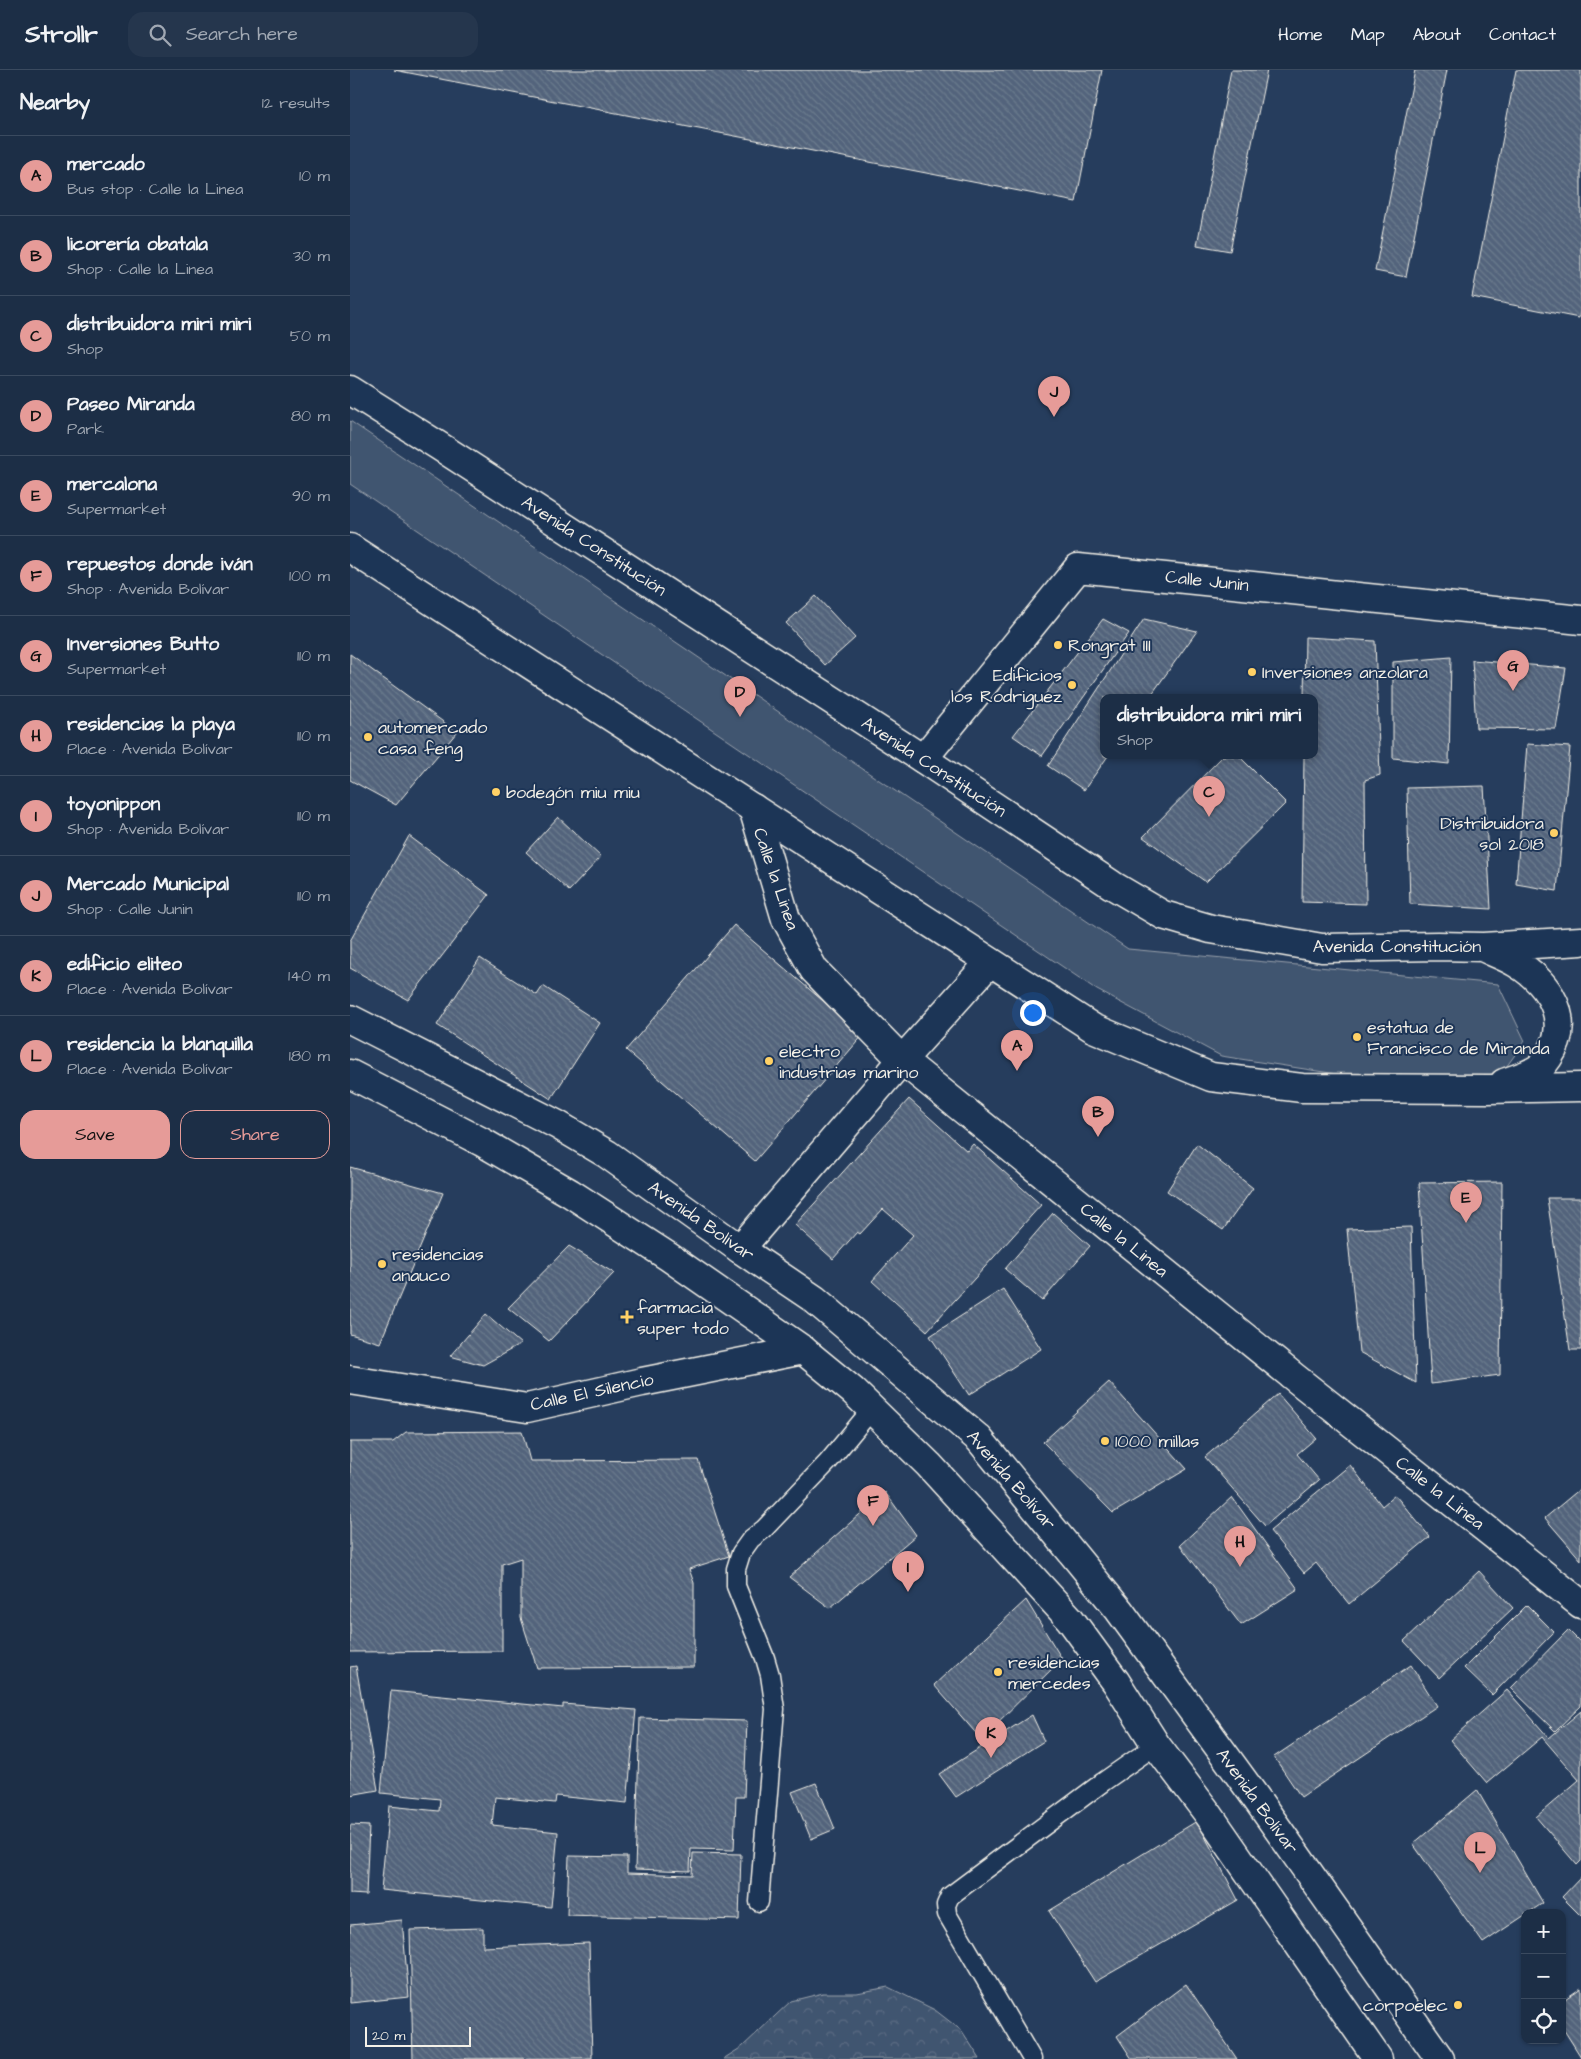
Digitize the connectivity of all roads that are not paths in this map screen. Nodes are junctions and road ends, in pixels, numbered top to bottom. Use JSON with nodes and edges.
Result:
{"nodes":[{"id":1,"x":350,"y":390,"type":"edge"},
{"id":2,"x":350,"y":548,"type":"edge"},
{"id":3,"x":1581,"y":620,"type":"edge"},
{"id":4,"x":923,"y":759,"type":"junction"},
{"id":5,"x":753,"y":808,"type":"junction"},
{"id":6,"x":1581,"y":941,"type":"edge"},
{"id":7,"x":1483,"y":947,"type":"junction"},
{"id":8,"x":990,"y":962,"type":"junction"},
{"id":9,"x":350,"y":1018,"type":"edge"},
{"id":10,"x":902,"y":1060,"type":"junction"},
{"id":11,"x":350,"y":1074,"type":"edge"},
{"id":12,"x":1581,"y":1087,"type":"edge"},
{"id":13,"x":1488,"y":1089,"type":"junction"},
{"id":14,"x":740,"y":1249,"type":"junction"},
{"id":15,"x":803,"y":1350,"type":"junction"},
{"id":16,"x":350,"y":1380,"type":"edge"},
{"id":17,"x":872,"y":1409,"type":"junction"},
{"id":18,"x":1581,"y":1604,"type":"edge"},
{"id":19,"x":1156,"y":1745,"type":"junction"},
{"id":20,"x":759,"y":1902,"type":"dead end"},
{"id":21,"x":1032,"y":2059,"type":"edge"},
{"id":22,"x":1378,"y":2059,"type":"edge"},
{"id":23,"x":1440,"y":2059,"type":"edge"}],
"edges":[{"from":1,"to":4,"type":"street","name":"Avenida Constitución"},
{"from":2,"to":5,"type":"street"},
{"from":3,"to":4,"type":"street","name":"Calle Junin"},
{"from":4,"to":7,"type":"street","name":"Avenida Constitución"},
{"from":5,"to":8,"type":"street"},
{"from":5,"to":10,"type":"street","name":"Calle la Linea"},
{"from":6,"to":7,"type":"street","name":"Avenida Constitución"},
{"from":7,"to":13,"type":"street"},
{"from":8,"to":10,"type":"street"},
{"from":8,"to":13,"type":"street"},
{"from":9,"to":14,"type":"street","name":"Avenida Bolívar"},
{"from":10,"to":14,"type":"street"},
{"from":10,"to":18,"type":"street","name":"Calle la Linea"},
{"from":11,"to":15,"type":"street"},
{"from":12,"to":13,"type":"street"},
{"from":14,"to":23,"type":"street","name":"Avenida Bolívar"},
{"from":15,"to":16,"type":"street","name":"Calle El Silencio"},
{"from":15,"to":17,"type":"street"},
{"from":17,"to":19,"type":"street"},
{"from":17,"to":20,"type":"lane"},
{"from":19,"to":21,"type":"lane"},
{"from":19,"to":22,"type":"street"}]}
